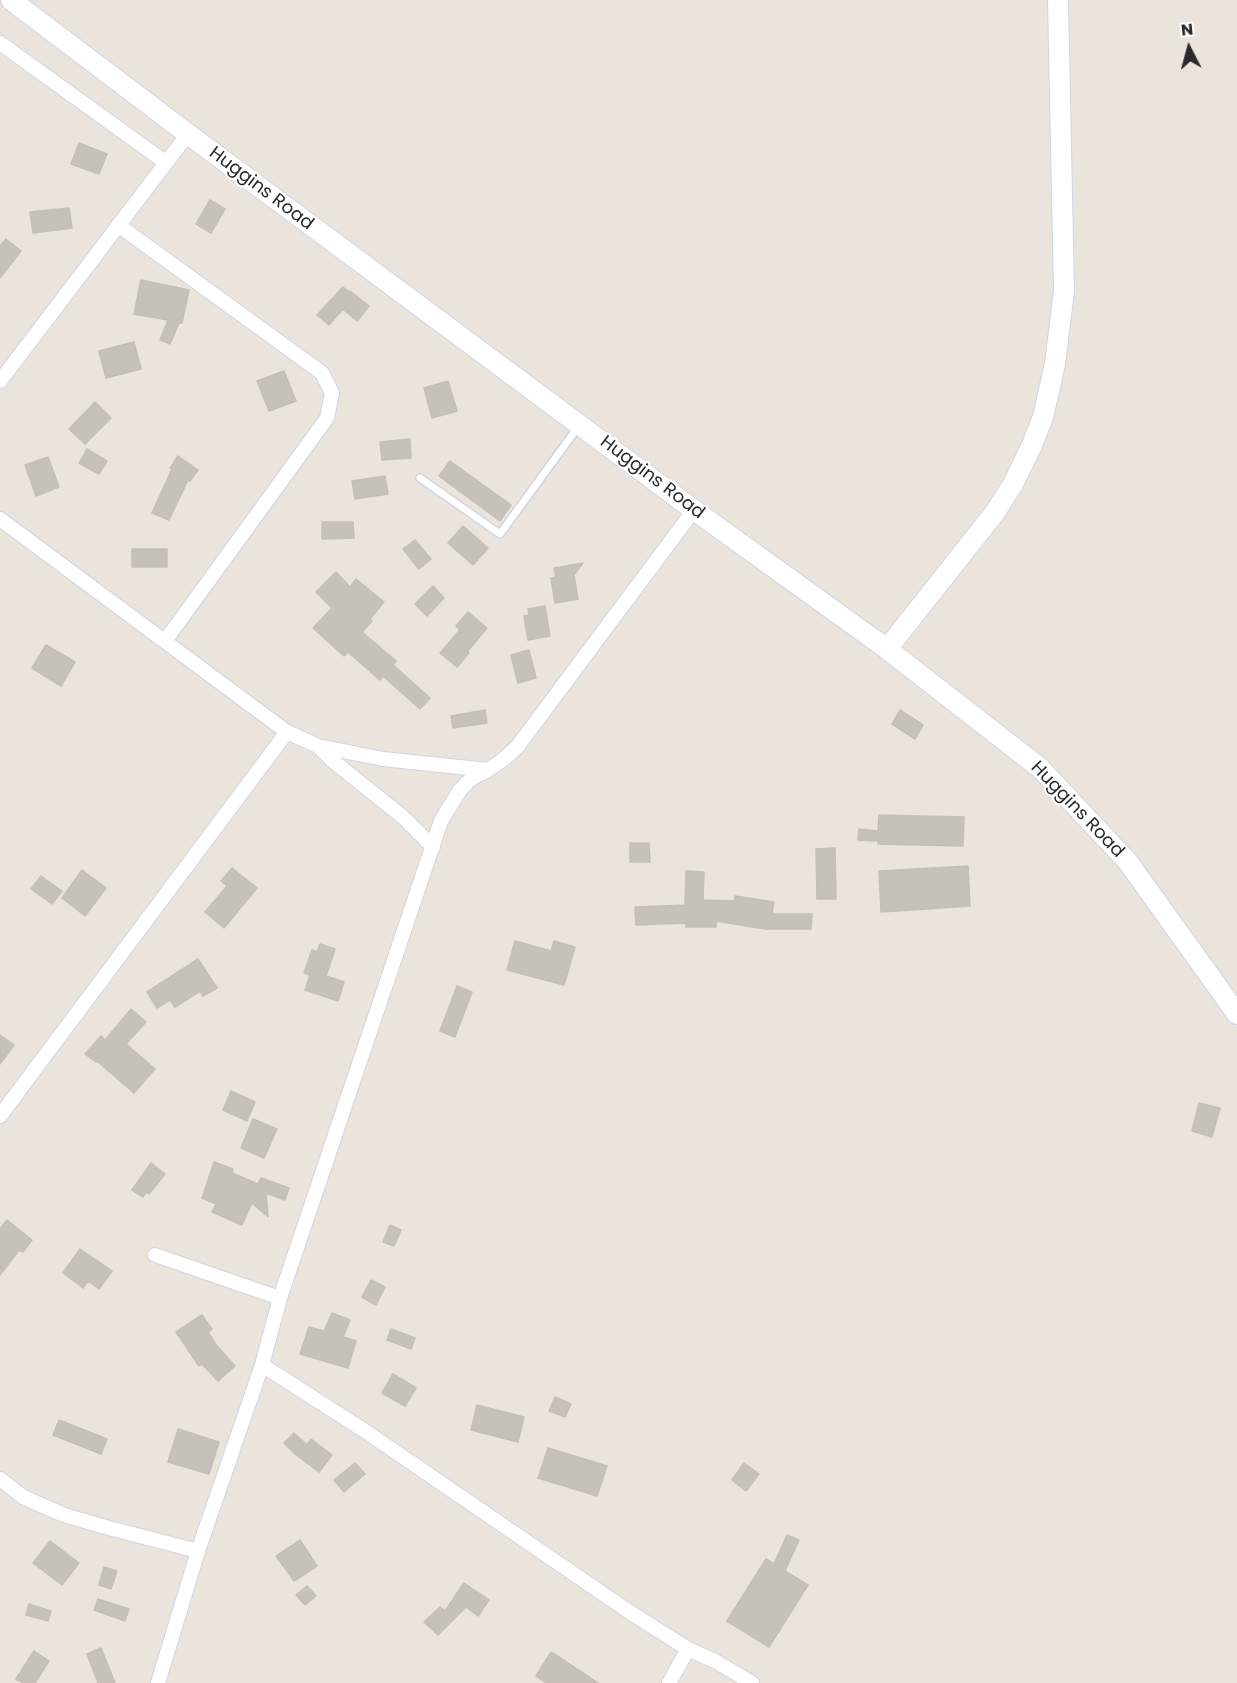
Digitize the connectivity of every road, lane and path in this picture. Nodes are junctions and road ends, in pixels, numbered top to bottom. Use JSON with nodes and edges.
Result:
{"nodes":[{"id":1,"x":10,"y":0,"type":"edge"},
{"id":2,"x":1058,"y":0,"type":"edge"},
{"id":3,"x":0,"y":43,"type":"edge"},
{"id":4,"x":188,"y":134,"type":"junction"},
{"id":5,"x":165,"y":162,"type":"junction"},
{"id":6,"x":118,"y":225,"type":"junction"},
{"id":7,"x":0,"y":381,"type":"edge"},
{"id":8,"x":580,"y":425,"type":"junction"},
{"id":9,"x":420,"y":478,"type":"dead end"},
{"id":10,"x":694,"y":510,"type":"junction"},
{"id":11,"x":0,"y":519,"type":"edge"},
{"id":12,"x":165,"y":641,"type":"junction"},
{"id":13,"x":887,"y":649,"type":"junction"},
{"id":14,"x":287,"y":732,"type":"junction"},
{"id":15,"x":318,"y":746,"type":"junction"},
{"id":16,"x":488,"y":770,"type":"junction"},
{"id":17,"x":434,"y":847,"type":"junction"},
{"id":18,"x":1237,"y":1014,"type":"edge"},
{"id":19,"x":0,"y":1116,"type":"edge"},
{"id":20,"x":155,"y":1255,"type":"dead end"},
{"id":21,"x":280,"y":1298,"type":"junction"},
{"id":22,"x":262,"y":1365,"type":"junction"},
{"id":23,"x":0,"y":1479,"type":"edge"},
{"id":24,"x":198,"y":1551,"type":"junction"},
{"id":25,"x":688,"y":1649,"type":"junction"},
{"id":26,"x":158,"y":1683,"type":"edge"},
{"id":27,"x":669,"y":1683,"type":"edge"},
{"id":28,"x":752,"y":1683,"type":"edge"}],
"edges":[{"from":1,"to":4,"type":"street","name":"Huggins Road"},
{"from":2,"to":13,"type":"street"},
{"from":3,"to":5,"type":"street"},
{"from":4,"to":5,"type":"street"},
{"from":4,"to":8,"type":"street","name":"Huggins Road"},
{"from":5,"to":6,"type":"street"},
{"from":6,"to":7,"type":"street"},
{"from":6,"to":12,"type":"street"},
{"from":8,"to":9,"type":"lane"},
{"from":8,"to":10,"type":"street","name":"Huggins Road"},
{"from":10,"to":13,"type":"street","name":"Huggins Road"},
{"from":10,"to":16,"type":"street"},
{"from":11,"to":12,"type":"street"},
{"from":12,"to":14,"type":"street"},
{"from":13,"to":18,"type":"street","name":"Huggins Road"},
{"from":14,"to":15,"type":"street"},
{"from":14,"to":19,"type":"street"},
{"from":15,"to":16,"type":"street"},
{"from":15,"to":17,"type":"street"},
{"from":16,"to":17,"type":"street"},
{"from":17,"to":21,"type":"street"},
{"from":20,"to":21,"type":"street"},
{"from":21,"to":22,"type":"street"},
{"from":22,"to":24,"type":"street"},
{"from":22,"to":25,"type":"street"},
{"from":23,"to":24,"type":"street"},
{"from":24,"to":26,"type":"street"},
{"from":25,"to":27,"type":"street"},
{"from":25,"to":28,"type":"street"}]}
